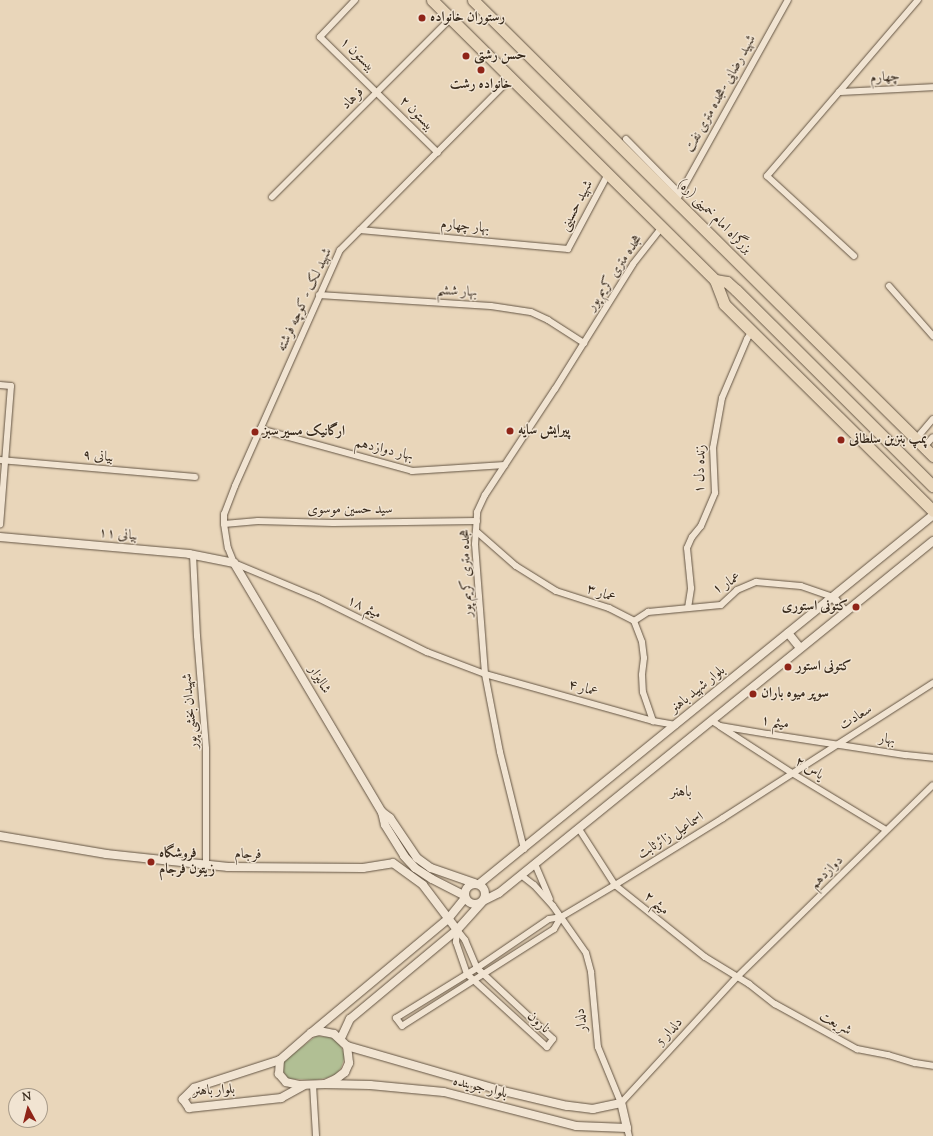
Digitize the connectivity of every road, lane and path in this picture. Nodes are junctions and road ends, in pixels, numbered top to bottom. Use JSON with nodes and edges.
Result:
{"nodes":[{"id":1,"x":356,"y":0,"type":"edge"},
{"id":2,"x":432,"y":0,"type":"edge"},
{"id":3,"x":473,"y":0,"type":"edge"},
{"id":4,"x":788,"y":0,"type":"edge"},
{"id":5,"x":918,"y":0,"type":"edge"},
{"id":6,"x":451,"y":18,"type":"junction"},
{"id":7,"x":511,"y":78,"type":"junction"},
{"id":8,"x":933,"y":87,"type":"edge"},
{"id":9,"x":377,"y":92,"type":"junction"},
{"id":10,"x":839,"y":92,"type":"junction"},
{"id":11,"x":626,"y":139,"type":"dead end"},
{"id":12,"x":438,"y":153,"type":"junction"},
{"id":13,"x":608,"y":174,"type":"junction"},
{"id":14,"x":272,"y":197,"type":"dead end"},
{"id":15,"x":678,"y":197,"type":"junction"},
{"id":16,"x":662,"y":227,"type":"junction"},
{"id":17,"x":360,"y":230,"type":"junction"},
{"id":18,"x":568,"y":249,"type":"joint"},
{"id":19,"x":854,"y":256,"type":"dead end"},
{"id":20,"x":715,"y":280,"type":"junction"},
{"id":21,"x":890,"y":286,"type":"dead end"},
{"id":22,"x":319,"y":295,"type":"junction"},
{"id":23,"x":752,"y":331,"type":"junction"},
{"id":24,"x":933,"y":336,"type":"edge"},
{"id":25,"x":584,"y":343,"type":"junction"},
{"id":26,"x":0,"y":385,"type":"edge"},
{"id":27,"x":933,"y":419,"type":"edge"},
{"id":28,"x":260,"y":429,"type":"junction"},
{"id":29,"x":933,"y":437,"type":"edge"},
{"id":30,"x":920,"y":443,"type":"junction"},
{"id":31,"x":933,"y":456,"type":"edge"},
{"id":32,"x":2,"y":460,"type":"edge"},
{"id":33,"x":505,"y":466,"type":"junction"},
{"id":34,"x":194,"y":477,"type":"dead end"},
{"id":35,"x":933,"y":486,"type":"edge"},
{"id":36,"x":928,"y":501,"type":"edge"},
{"id":37,"x":933,"y":511,"type":"edge"},
{"id":38,"x":933,"y":515,"type":"edge"},
{"id":39,"x":477,"y":521,"type":"junction"},
{"id":40,"x":224,"y":524,"type":"junction"},
{"id":41,"x":0,"y":525,"type":"edge"},
{"id":42,"x":476,"y":532,"type":"junction"},
{"id":43,"x":0,"y":537,"type":"edge"},
{"id":44,"x":933,"y":541,"type":"edge"},
{"id":45,"x":193,"y":555,"type":"junction"},
{"id":46,"x":234,"y":563,"type":"junction"},
{"id":47,"x":833,"y":597,"type":"junction"},
{"id":48,"x":688,"y":608,"type":"junction"},
{"id":49,"x":845,"y":612,"type":"junction"},
{"id":50,"x":634,"y":621,"type":"junction"},
{"id":51,"x":788,"y":633,"type":"junction"},
{"id":52,"x":800,"y":648,"type":"junction"},
{"id":53,"x":485,"y":674,"type":"junction"},
{"id":54,"x":933,"y":683,"type":"edge"},
{"id":55,"x":653,"y":721,"type":"junction"},
{"id":56,"x":712,"y":721,"type":"junction"},
{"id":57,"x":676,"y":725,"type":"junction"},
{"id":58,"x":720,"y":726,"type":"junction"},
{"id":59,"x":837,"y":744,"type":"junction"},
{"id":60,"x":933,"y":758,"type":"edge"},
{"id":61,"x":792,"y":773,"type":"junction"},
{"id":62,"x":933,"y":785,"type":"edge"},
{"id":63,"x":382,"y":812,"type":"junction"},
{"id":64,"x":578,"y":829,"type":"junction"},
{"id":65,"x":886,"y":830,"type":"junction"},
{"id":66,"x":0,"y":836,"type":"edge"},
{"id":67,"x":524,"y":849,"type":"junction"},
{"id":68,"x":412,"y":851,"type":"junction"},
{"id":69,"x":404,"y":856,"type":"junction"},
{"id":70,"x":393,"y":863,"type":"junction"},
{"id":71,"x":535,"y":864,"type":"junction"},
{"id":72,"x":206,"y":865,"type":"junction"},
{"id":73,"x":522,"y":875,"type":"junction"},
{"id":74,"x":477,"y":884,"type":"junction"},
{"id":75,"x":615,"y":885,"type":"junction"},
{"id":76,"x":465,"y":897,"type":"junction"},
{"id":77,"x":483,"y":901,"type":"junction"},
{"id":78,"x":553,"y":906,"type":"junction"},
{"id":79,"x":561,"y":918,"type":"junction"},
{"id":80,"x":448,"y":919,"type":"junction"},
{"id":81,"x":457,"y":930,"type":"junction"},
{"id":82,"x":477,"y":968,"type":"junction"},
{"id":83,"x":467,"y":974,"type":"junction"},
{"id":84,"x":484,"y":974,"type":"junction"},
{"id":85,"x":737,"y":977,"type":"junction"},
{"id":86,"x":474,"y":981,"type":"junction"},
{"id":87,"x":311,"y":1033,"type":"junction"},
{"id":88,"x":341,"y":1038,"type":"junction"},
{"id":89,"x":347,"y":1046,"type":"junction"},
{"id":90,"x":280,"y":1060,"type":"junction"},
{"id":91,"x":933,"y":1066,"type":"edge"},
{"id":92,"x":325,"y":1084,"type":"junction"},
{"id":93,"x":304,"y":1085,"type":"junction"},
{"id":94,"x":313,"y":1085,"type":"junction"},
{"id":95,"x":621,"y":1103,"type":"junction"},
{"id":96,"x":628,"y":1132,"type":"edge"},
{"id":97,"x":316,"y":1136,"type":"edge"}],
"edges":[{"from":1,"to":9,"type":"street","name":"بیستون ۱"},
{"from":2,"to":6,"type":"highway"},
{"from":3,"to":15,"type":"highway","name":"بزرگراه امام خمینی (ره)"},
{"from":4,"to":15,"type":"street","name":"شهید رضایی -هجده متری نفت"},
{"from":5,"to":10,"type":"street"},
{"from":6,"to":7,"type":"highway"},
{"from":6,"to":9,"type":"street","name":"فرهاد"},
{"from":7,"to":12,"type":"street","name":"شهید لک - کوچه فرشته"},
{"from":7,"to":13,"type":"highway"},
{"from":8,"to":10,"type":"street","name":"چهارم"},
{"from":9,"to":12,"type":"street","name":"بیستون ۲"},
{"from":9,"to":14,"type":"street","name":"فرهاد"},
{"from":10,"to":19,"type":"street"},
{"from":11,"to":15,"type":"street"},
{"from":12,"to":17,"type":"street","name":"شهید لک - کوچه فرشته"},
{"from":13,"to":16,"type":"highway"},
{"from":13,"to":18,"type":"street","name":"شهید حسینی"},
{"from":15,"to":30,"type":"highway","name":"بزرگراه امام خمینی (ره)"},
{"from":16,"to":20,"type":"highway"},
{"from":16,"to":25,"type":"street","name":"هجده متری کریم پور"},
{"from":17,"to":18,"type":"street","name":"بهار چهارم"},
{"from":17,"to":22,"type":"street","name":"شهید لک - کوچه فرشته"},
{"from":20,"to":23,"type":"highway"},
{"from":20,"to":35,"type":"highway"},
{"from":21,"to":24,"type":"street"},
{"from":22,"to":25,"type":"street","name":"بهار ششم"},
{"from":22,"to":28,"type":"street","name":"شهید لک - کوچه فرشته"},
{"from":23,"to":36,"type":"highway"},
{"from":23,"to":48,"type":"street","name":"زنده دل ۱"},
{"from":25,"to":33,"type":"street","name":"هجده متری کریم پور"},
{"from":26,"to":32,"type":"street"},
{"from":27,"to":30,"type":"street"},
{"from":28,"to":33,"type":"street","name":"بهار دوازدهم"},
{"from":28,"to":40,"type":"street","name":"شهید لک - کوچه فرشته"},
{"from":29,"to":30,"type":"street"},
{"from":30,"to":31,"type":"highway","name":"بزرگراه امام خمینی (ره)"},
{"from":32,"to":34,"type":"street","name":"بیانی ۹"},
{"from":32,"to":41,"type":"street"},
{"from":33,"to":39,"type":"street","name":"هجده متری کریم پور"},
{"from":36,"to":37,"type":"highway"},
{"from":38,"to":47,"type":"street","name":"بلوار شهید باهنر"},
{"from":39,"to":40,"type":"street","name":"سید حسین موسوی"},
{"from":39,"to":42,"type":"street","name":"هجده متری کریم پور"},
{"from":40,"to":46,"type":"street","name":"شهید لک - کوچه فرشته"},
{"from":42,"to":50,"type":"street","name":"عمار ۳"},
{"from":42,"to":53,"type":"street","name":"هجده متری کریم پور"},
{"from":43,"to":45,"type":"street","name":"بیانی ۱۱"},
{"from":44,"to":49,"type":"street"},
{"from":45,"to":46,"type":"street","name":"بیانی ۱۱"},
{"from":45,"to":72,"type":"street","name":"شهیدان بخشی پور"},
{"from":46,"to":53,"type":"street","name":"میثم ۱۸"},
{"from":46,"to":63,"type":"street","name":"شالیزار"},
{"from":47,"to":48,"type":"street","name":"عمار ۱"},
{"from":47,"to":49,"type":"street"},
{"from":47,"to":51,"type":"street","name":"بلوار شهید باهنر"},
{"from":48,"to":50,"type":"street","name":"عمار ۱"},
{"from":49,"to":52,"type":"street"},
{"from":50,"to":55,"type":"street"},
{"from":51,"to":52,"type":"street"},
{"from":51,"to":57,"type":"street","name":"بلوار شهید باهنر"},
{"from":52,"to":56,"type":"street"},
{"from":53,"to":55,"type":"street","name":"عمار ۴"},
{"from":53,"to":67,"type":"street","name":"هجده متری کریم پور"},
{"from":54,"to":59,"type":"street","name":"سعادت"},
{"from":55,"to":57,"type":"street","name":"عمار ۴"},
{"from":56,"to":58,"type":"street","name":"میثم ۱"},
{"from":56,"to":64,"type":"street"},
{"from":57,"to":67,"type":"street","name":"بلوار شهید باهنر"},
{"from":58,"to":59,"type":"street","name":"میثم ۱"},
{"from":58,"to":61,"type":"street","name":"یاس ۲"},
{"from":59,"to":60,"type":"street","name":"بهار"},
{"from":59,"to":61,"type":"street","name":"سعادت"},
{"from":61,"to":65,"type":"street","name":"یاس ۲"},
{"from":61,"to":75,"type":"street","name":"اسماعیل زائرثابت"},
{"from":62,"to":65,"type":"street","name":"دوازدهم"},
{"from":63,"to":68,"type":"street","name":"شالیزار"},
{"from":63,"to":69,"type":"street","name":"شالیزار"},
{"from":64,"to":71,"type":"street"},
{"from":64,"to":75,"type":"street","name":"میثم ۲"},
{"from":65,"to":85,"type":"street","name":"دوازدهم"},
{"from":66,"to":72,"type":"street","name":"فرجام"},
{"from":67,"to":74,"type":"street","name":"بلوار شهید باهنر"},
{"from":68,"to":69,"type":"street"},
{"from":68,"to":74,"type":"street","name":"شالیزار"},
{"from":69,"to":70,"type":"street"},
{"from":69,"to":76,"type":"street","name":"شالیزار"},
{"from":70,"to":72,"type":"street","name":"فرجام"},
{"from":70,"to":80,"type":"street"},
{"from":71,"to":73,"type":"street"},
{"from":71,"to":78,"type":"street"},
{"from":73,"to":77,"type":"street"},
{"from":73,"to":78,"type":"street"},
{"from":74,"to":76,"type":"street"},
{"from":74,"to":77,"type":"street"},
{"from":75,"to":79,"type":"street","name":"اسماعیل زائرثابت"},
{"from":75,"to":85,"type":"street","name":"میثم ۲"},
{"from":76,"to":77,"type":"street"},
{"from":76,"to":80,"type":"street"},
{"from":77,"to":81,"type":"street"},
{"from":78,"to":79,"type":"street","name":"دلدار"},
{"from":79,"to":82,"type":"street"},
{"from":79,"to":84,"type":"street"},
{"from":79,"to":95,"type":"street","name":"دلدار"},
{"from":80,"to":81,"type":"street"},
{"from":80,"to":87,"type":"street"},
{"from":81,"to":82,"type":"street","name":"نارون"},
{"from":81,"to":83,"type":"street","name":"نارون"},
{"from":81,"to":88,"type":"street"},
{"from":82,"to":83,"type":"street"},
{"from":82,"to":84,"type":"street","name":"نارون"},
{"from":83,"to":86,"type":"street","name":"نارون"},
{"from":83,"to":86,"type":"street"},
{"from":84,"to":86,"type":"street"},
{"from":84,"to":86,"type":"street","name":"نارون"},
{"from":85,"to":91,"type":"street","name":"شریعت"},
{"from":85,"to":95,"type":"street","name":"دلدار 5"},
{"from":87,"to":88,"type":"street"},
{"from":87,"to":90,"type":"street"},
{"from":88,"to":89,"type":"street"},
{"from":89,"to":92,"type":"street"},
{"from":89,"to":95,"type":"street","name":"بلوار جوینده"},
{"from":90,"to":93,"type":"street"},
{"from":90,"to":93,"type":"street","name":"بلوار باهنر"},
{"from":92,"to":94,"type":"street"},
{"from":92,"to":96,"type":"street","name":"بلوار جوینده"},
{"from":93,"to":94,"type":"street"},
{"from":94,"to":97,"type":"street"},
{"from":95,"to":96,"type":"street","name":"دلدار"}]}
